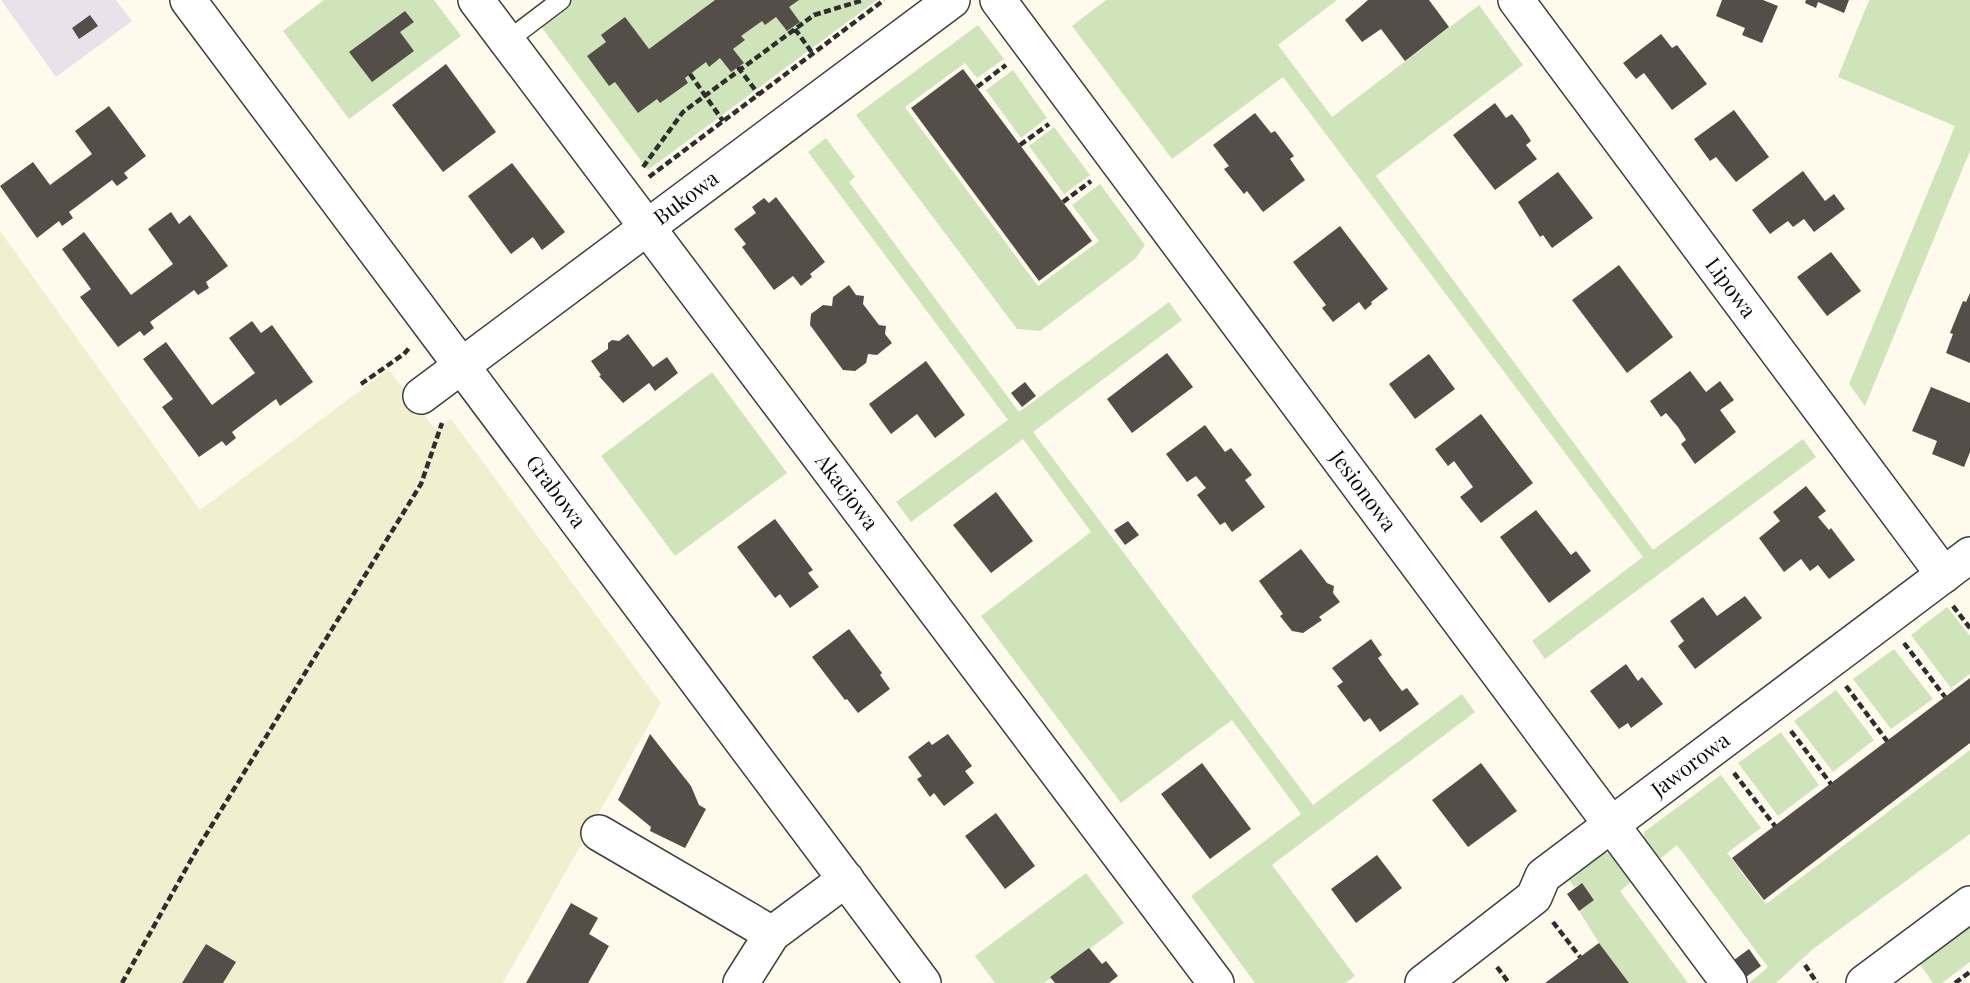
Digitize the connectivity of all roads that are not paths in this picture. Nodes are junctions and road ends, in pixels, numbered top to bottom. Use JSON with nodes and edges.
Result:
{"nodes":[{"id":1,"x":188,"y":0,"type":"edge"},
{"id":2,"x":476,"y":0,"type":"edge"},
{"id":3,"x":561,"y":0,"type":"edge"},
{"id":4,"x":952,"y":0,"type":"edge"},
{"id":5,"x":998,"y":0,"type":"edge"},
{"id":6,"x":1516,"y":0,"type":"edge"},
{"id":7,"x":507,"y":41,"type":"junction"},
{"id":8,"x":659,"y":218,"type":"junction"},
{"id":9,"x":461,"y":365,"type":"junction"},
{"id":10,"x":432,"y":407,"type":"road end"},
{"id":11,"x":1957,"y":565,"type":"edge"},
{"id":12,"x":1611,"y":824,"type":"junction"},
{"id":13,"x":598,"y":833,"type":"dead end"},
{"id":14,"x":846,"y":879,"type":"junction"},
{"id":15,"x":1970,"y":904,"type":"edge"},
{"id":16,"x":772,"y":934,"type":"junction"},
{"id":17,"x":741,"y":983,"type":"edge"},
{"id":18,"x":923,"y":983,"type":"edge"},
{"id":19,"x":1216,"y":983,"type":"edge"},
{"id":20,"x":1423,"y":983,"type":"edge"},
{"id":21,"x":1729,"y":983,"type":"edge"},
{"id":22,"x":1864,"y":983,"type":"edge"}],
"edges":[{"from":1,"to":9,"type":"street","name":"Grabowa"},
{"from":2,"to":7,"type":"street","name":"Akacjowa"},
{"from":3,"to":7,"type":"lane"},
{"from":4,"to":8,"type":"street","name":"Bukowa"},
{"from":5,"to":12,"type":"street","name":"Jesionowa"},
{"from":6,"to":11,"type":"street","name":"Lipowa"},
{"from":7,"to":8,"type":"street","name":"Akacjowa"},
{"from":8,"to":9,"type":"street","name":"Bukowa"},
{"from":8,"to":19,"type":"street","name":"Akacjowa"},
{"from":9,"to":10,"type":"street","name":"Bukowa"},
{"from":9,"to":14,"type":"street","name":"Grabowa"},
{"from":11,"to":12,"type":"street","name":"Jaworowa"},
{"from":12,"to":20,"type":"street","name":"Jaworowa"},
{"from":12,"to":21,"type":"street","name":"Jesionowa"},
{"from":13,"to":16,"type":"street"},
{"from":14,"to":16,"type":"street"},
{"from":14,"to":18,"type":"street","name":"Grabowa"},
{"from":15,"to":22,"type":"street"},
{"from":16,"to":17,"type":"street"}]}
